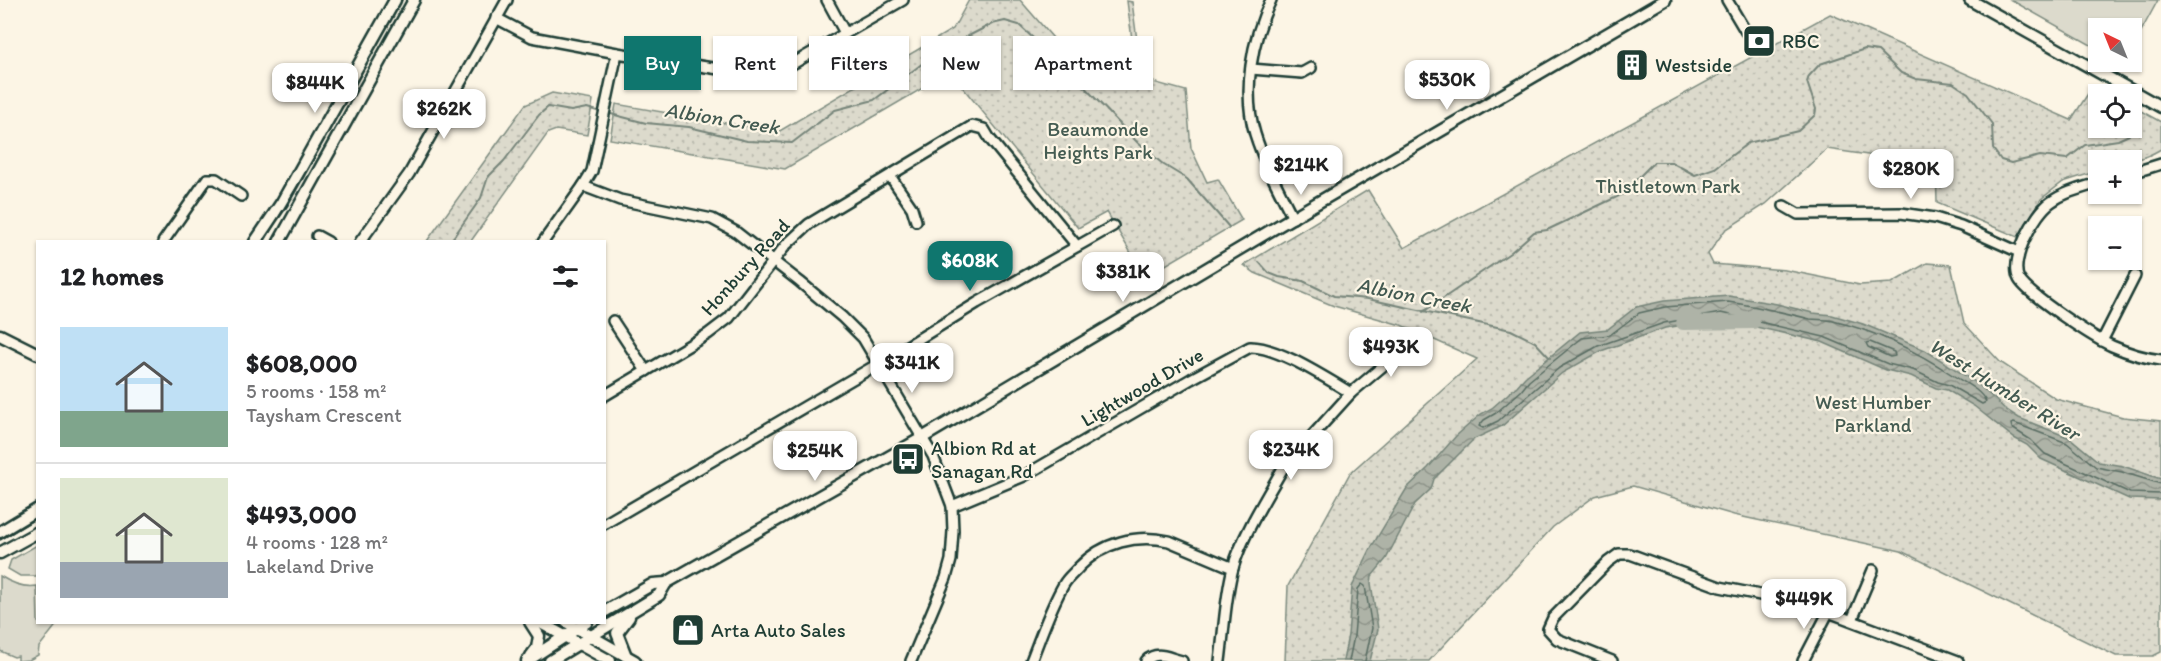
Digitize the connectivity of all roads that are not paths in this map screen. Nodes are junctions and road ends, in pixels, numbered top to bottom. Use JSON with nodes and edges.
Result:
{"nodes":[{"id":1,"x":395,"y":0,"type":"edge"},
{"id":2,"x":414,"y":0,"type":"edge"},
{"id":3,"x":507,"y":0,"type":"edge"},
{"id":4,"x":827,"y":0,"type":"edge"},
{"id":5,"x":903,"y":0,"type":"edge"},
{"id":6,"x":1271,"y":0,"type":"edge"},
{"id":7,"x":1665,"y":0,"type":"edge"},
{"id":8,"x":1727,"y":0,"type":"edge"},
{"id":9,"x":1970,"y":0,"type":"edge"},
{"id":10,"x":496,"y":18,"type":"junction"},
{"id":11,"x":1746,"y":32,"type":"dead end"},
{"id":12,"x":845,"y":33,"type":"junction"},
{"id":13,"x":617,"y":53,"type":"junction"},
{"id":14,"x":1311,"y":68,"type":"dead end"},
{"id":15,"x":1251,"y":69,"type":"junction"},
{"id":16,"x":2161,"y":107,"type":"edge"},
{"id":17,"x":2161,"y":164,"type":"edge"},
{"id":18,"x":2142,"y":170,"type":"edge"},
{"id":19,"x":890,"y":176,"type":"junction"},
{"id":20,"x":583,"y":186,"type":"junction"},
{"id":21,"x":2088,"y":186,"type":"edge"},
{"id":22,"x":241,"y":196,"type":"dead end"},
{"id":23,"x":1784,"y":206,"type":"dead end"},
{"id":24,"x":1293,"y":218,"type":"junction"},
{"id":25,"x":916,"y":221,"type":"dead end"},
{"id":26,"x":1113,"y":226,"type":"dead end"},
{"id":27,"x":317,"y":236,"type":"dead end"},
{"id":28,"x":164,"y":240,"type":"edge"},
{"id":29,"x":256,"y":240,"type":"edge"},
{"id":30,"x":280,"y":240,"type":"edge"},
{"id":31,"x":324,"y":240,"type":"edge"},
{"id":32,"x":361,"y":240,"type":"edge"},
{"id":33,"x":544,"y":240,"type":"edge"},
{"id":34,"x":1077,"y":246,"type":"junction"},
{"id":35,"x":2019,"y":252,"type":"junction"},
{"id":36,"x":774,"y":262,"type":"junction"},
{"id":37,"x":2134,"y":276,"type":"dead end"},
{"id":38,"x":613,"y":321,"type":"dead end"},
{"id":39,"x":0,"y":335,"type":"edge"},
{"id":40,"x":1397,"y":340,"type":"dead end"},
{"id":41,"x":2102,"y":341,"type":"junction"},
{"id":42,"x":36,"y":353,"type":"edge"},
{"id":43,"x":2161,"y":360,"type":"edge"},
{"id":44,"x":878,"y":364,"type":"junction"},
{"id":45,"x":646,"y":370,"type":"junction"},
{"id":46,"x":1351,"y":393,"type":"junction"},
{"id":47,"x":606,"y":395,"type":"edge"},
{"id":48,"x":922,"y":438,"type":"junction"},
{"id":49,"x":952,"y":506,"type":"junction"},
{"id":50,"x":36,"y":510,"type":"edge"},
{"id":51,"x":606,"y":523,"type":"edge"},
{"id":52,"x":0,"y":532,"type":"edge"},
{"id":53,"x":36,"y":533,"type":"edge"},
{"id":54,"x":0,"y":553,"type":"edge"},
{"id":55,"x":1233,"y":568,"type":"junction"},
{"id":56,"x":1873,"y":570,"type":"dead end"},
{"id":57,"x":666,"y":583,"type":"junction"},
{"id":58,"x":606,"y":611,"type":"edge"},
{"id":59,"x":1829,"y":611,"type":"junction"},
{"id":60,"x":632,"y":613,"type":"junction"},
{"id":61,"x":1852,"y":620,"type":"junction"},
{"id":62,"x":531,"y":624,"type":"edge"},
{"id":63,"x":543,"y":624,"type":"edge"},
{"id":64,"x":571,"y":626,"type":"edge"},
{"id":65,"x":564,"y":636,"type":"junction"},
{"id":66,"x":590,"y":637,"type":"junction"},
{"id":67,"x":578,"y":644,"type":"junction"},
{"id":68,"x":631,"y":658,"type":"edge"},
{"id":69,"x":1606,"y":660,"type":"edge"},
{"id":70,"x":527,"y":661,"type":"edge"},
{"id":71,"x":550,"y":661,"type":"edge"},
{"id":72,"x":610,"y":661,"type":"edge"},
{"id":73,"x":911,"y":661,"type":"edge"},
{"id":74,"x":1031,"y":661,"type":"edge"},
{"id":75,"x":1146,"y":661,"type":"edge"},
{"id":76,"x":1182,"y":661,"type":"edge"},
{"id":77,"x":1220,"y":661,"type":"edge"},
{"id":78,"x":1803,"y":661,"type":"edge"},
{"id":79,"x":1958,"y":661,"type":"edge"}],
"edges":[{"from":1,"to":29,"type":"main road"},
{"from":2,"to":30,"type":"main road"},
{"from":3,"to":10,"type":"street"},
{"from":4,"to":12,"type":"street"},
{"from":5,"to":12,"type":"street"},
{"from":6,"to":15,"type":"street"},
{"from":7,"to":24,"type":"main road"},
{"from":8,"to":11,"type":"street"},
{"from":9,"to":16,"type":"main road"},
{"from":10,"to":13,"type":"street"},
{"from":10,"to":32,"type":"street"},
{"from":12,"to":13,"type":"street"},
{"from":13,"to":20,"type":"street"},
{"from":14,"to":15,"type":"street"},
{"from":15,"to":24,"type":"street"},
{"from":17,"to":18,"type":"street"},
{"from":19,"to":25,"type":"street"},
{"from":19,"to":34,"type":"street","name":"Honbury Road"},
{"from":19,"to":36,"type":"street","name":"Honbury Road"},
{"from":20,"to":33,"type":"street"},
{"from":20,"to":36,"type":"street"},
{"from":21,"to":35,"type":"street"},
{"from":22,"to":28,"type":"street"},
{"from":23,"to":35,"type":"street"},
{"from":24,"to":48,"type":"main road"},
{"from":26,"to":34,"type":"street"},
{"from":27,"to":31,"type":"street"},
{"from":34,"to":44,"type":"street"},
{"from":35,"to":41,"type":"street"},
{"from":36,"to":44,"type":"street"},
{"from":36,"to":45,"type":"street","name":"Honbury Road"},
{"from":37,"to":41,"type":"street"},
{"from":38,"to":45,"type":"street"},
{"from":39,"to":42,"type":"main road"},
{"from":40,"to":46,"type":"street"},
{"from":41,"to":43,"type":"street"},
{"from":44,"to":48,"type":"street"},
{"from":44,"to":51,"type":"street"},
{"from":45,"to":47,"type":"street","name":"Honbury Road"},
{"from":46,"to":49,"type":"street","name":"Lightwood Drive"},
{"from":46,"to":55,"type":"street"},
{"from":48,"to":49,"type":"street"},
{"from":48,"to":57,"type":"main road"},
{"from":49,"to":73,"type":"street"},
{"from":50,"to":52,"type":"main road"},
{"from":53,"to":54,"type":"main road"},
{"from":55,"to":74,"type":"street"},
{"from":55,"to":77,"type":"street"},
{"from":56,"to":61,"type":"street"},
{"from":57,"to":58,"type":"main road"},
{"from":57,"to":60,"type":"main road"},
{"from":59,"to":61,"type":"street"},
{"from":59,"to":69,"type":"street"},
{"from":59,"to":78,"type":"street"},
{"from":60,"to":66,"type":"main road"},
{"from":60,"to":68,"type":"main road"},
{"from":61,"to":79,"type":"street"},
{"from":62,"to":70,"type":"main road"},
{"from":63,"to":65,"type":"main road"},
{"from":64,"to":65,"type":"main road"},
{"from":64,"to":66,"type":"main road"},
{"from":65,"to":67,"type":"main road"},
{"from":65,"to":70,"type":"main road"},
{"from":66,"to":67,"type":"main road"},
{"from":66,"to":68,"type":"main road"},
{"from":67,"to":71,"type":"main road"},
{"from":67,"to":72,"type":"main road"},
{"from":75,"to":76,"type":"street"}]}
